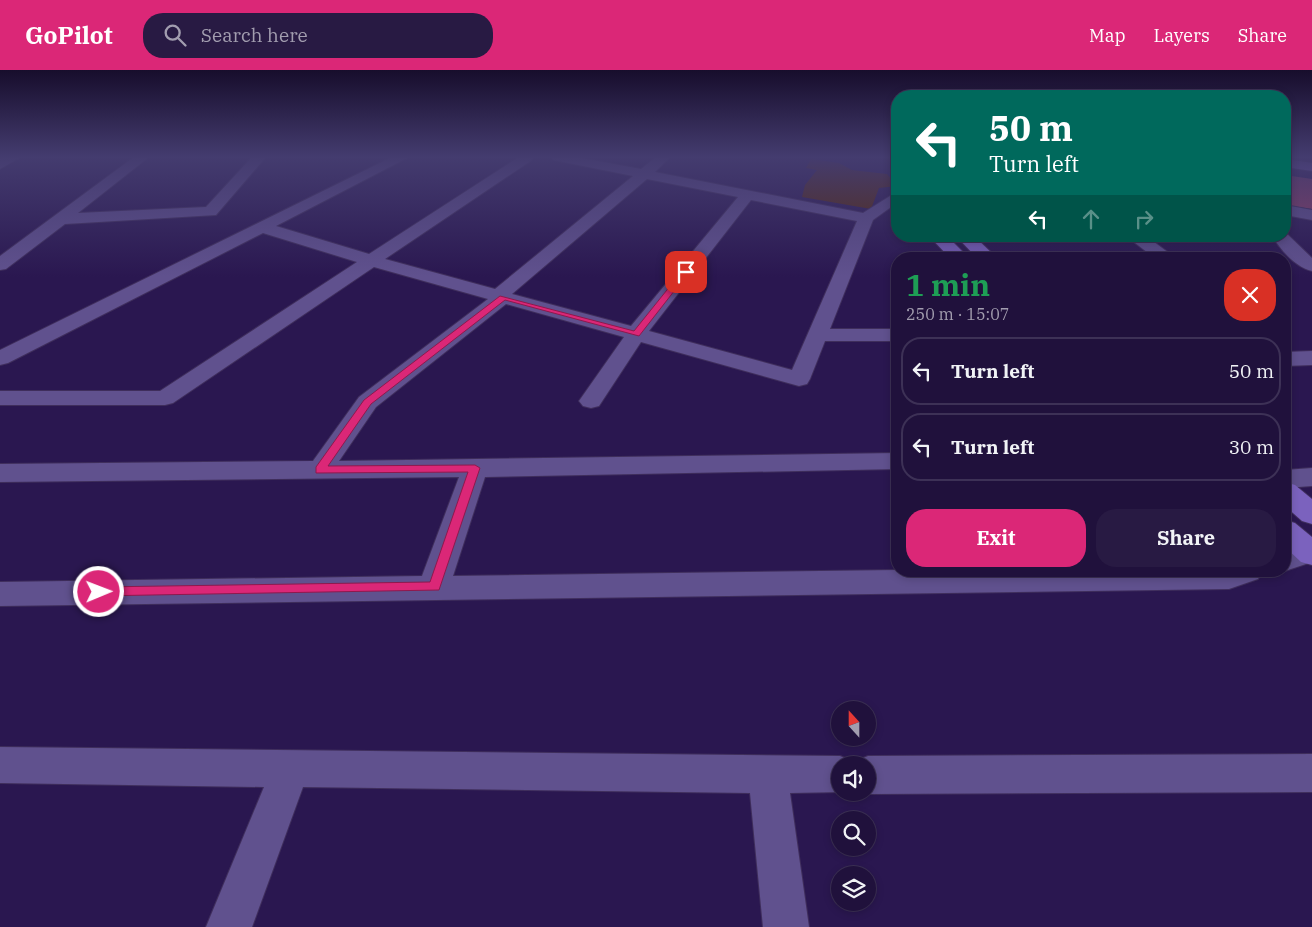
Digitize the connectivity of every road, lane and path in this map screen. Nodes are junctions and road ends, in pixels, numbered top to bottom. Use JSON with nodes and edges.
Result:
{"nodes":[{"id":1,"x":88,"y":197,"type":"edge"},
{"id":2,"x":223,"y":197,"type":"edge"},
{"id":3,"x":321,"y":197,"type":"edge"},
{"id":4,"x":466,"y":197,"type":"edge"},
{"id":5,"x":617,"y":197,"type":"edge"},
{"id":6,"x":746,"y":197,"type":"edge"},
{"id":7,"x":763,"y":197,"type":"edge"},
{"id":8,"x":891,"y":200,"type":"edge"},
{"id":9,"x":1291,"y":211,"type":"edge"},
{"id":10,"x":1312,"y":215,"type":"edge"},
{"id":11,"x":866,"y":218,"type":"junction"},
{"id":12,"x":59,"y":219,"type":"junction"},
{"id":13,"x":262,"y":227,"type":"junction"},
{"id":14,"x":943,"y":242,"type":"edge"},
{"id":15,"x":971,"y":242,"type":"edge"},
{"id":16,"x":1143,"y":242,"type":"edge"},
{"id":17,"x":1285,"y":242,"type":"edge"},
{"id":18,"x":954,"y":252,"type":"edge"},
{"id":19,"x":981,"y":252,"type":"edge"},
{"id":20,"x":1158,"y":252,"type":"edge"},
{"id":21,"x":372,"y":261,"type":"junction"},
{"id":22,"x":0,"y":265,"type":"edge"},
{"id":23,"x":1312,"y":266,"type":"edge"},
{"id":24,"x":501,"y":297,"type":"junction"},
{"id":25,"x":636,"y":334,"type":"junction"},
{"id":26,"x":817,"y":335,"type":"junction"},
{"id":27,"x":891,"y":335,"type":"edge"},
{"id":28,"x":0,"y":358,"type":"edge"},
{"id":29,"x":0,"y":398,"type":"edge"},
{"id":30,"x":591,"y":401,"type":"dead end"},
{"id":31,"x":891,"y":461,"type":"edge"},
{"id":32,"x":475,"y":468,"type":"junction"},
{"id":33,"x":320,"y":470,"type":"junction"},
{"id":34,"x":0,"y":473,"type":"edge"},
{"id":35,"x":1312,"y":478,"type":"edge"},
{"id":36,"x":1291,"y":479,"type":"edge"},
{"id":37,"x":1291,"y":496,"type":"edge"},
{"id":38,"x":1312,"y":514,"type":"edge"},
{"id":39,"x":1291,"y":539,"type":"edge"},
{"id":40,"x":1302,"y":555,"type":"edge"},
{"id":41,"x":1229,"y":577,"type":"edge"},
{"id":42,"x":434,"y":587,"type":"junction"},
{"id":43,"x":0,"y":594,"type":"edge"},
{"id":44,"x":0,"y":766,"type":"edge"},
{"id":45,"x":290,"y":769,"type":"junction"},
{"id":46,"x":1312,"y":773,"type":"edge"},
{"id":47,"x":768,"y":775,"type":"junction"},
{"id":48,"x":831,"y":775,"type":"edge"},
{"id":49,"x":876,"y":775,"type":"edge"},
{"id":50,"x":228,"y":927,"type":"edge"},
{"id":51,"x":786,"y":927,"type":"edge"}],
"edges":[{"from":1,"to":12,"type":"street"},
{"from":2,"to":12,"type":"street"},
{"from":3,"to":13,"type":"street"},
{"from":4,"to":21,"type":"street"},
{"from":5,"to":24,"type":"street"},
{"from":6,"to":25,"type":"street"},
{"from":7,"to":11,"type":"street"},
{"from":8,"to":11,"type":"street"},
{"from":9,"to":10,"type":"street"},
{"from":11,"to":26,"type":"street"},
{"from":12,"to":22,"type":"street"},
{"from":13,"to":21,"type":"street"},
{"from":13,"to":28,"type":"street"},
{"from":14,"to":18,"type":"main road"},
{"from":15,"to":19,"type":"main road"},
{"from":16,"to":20,"type":"street"},
{"from":17,"to":23,"type":"street"},
{"from":21,"to":24,"type":"street"},
{"from":21,"to":29,"type":"street"},
{"from":24,"to":25,"type":"street"},
{"from":24,"to":33,"type":"street"},
{"from":25,"to":26,"type":"street"},
{"from":25,"to":30,"type":"street"},
{"from":26,"to":27,"type":"street"},
{"from":31,"to":32,"type":"street"},
{"from":32,"to":33,"type":"street"},
{"from":32,"to":42,"type":"street"},
{"from":33,"to":34,"type":"street"},
{"from":35,"to":36,"type":"street"},
{"from":37,"to":38,"type":"main road"},
{"from":39,"to":40,"type":"main road"},
{"from":41,"to":42,"type":"street"},
{"from":42,"to":43,"type":"street"},
{"from":44,"to":45,"type":"street"},
{"from":45,"to":47,"type":"street"},
{"from":45,"to":50,"type":"street"},
{"from":46,"to":49,"type":"street"},
{"from":47,"to":48,"type":"street"},
{"from":47,"to":51,"type":"street"}]}
